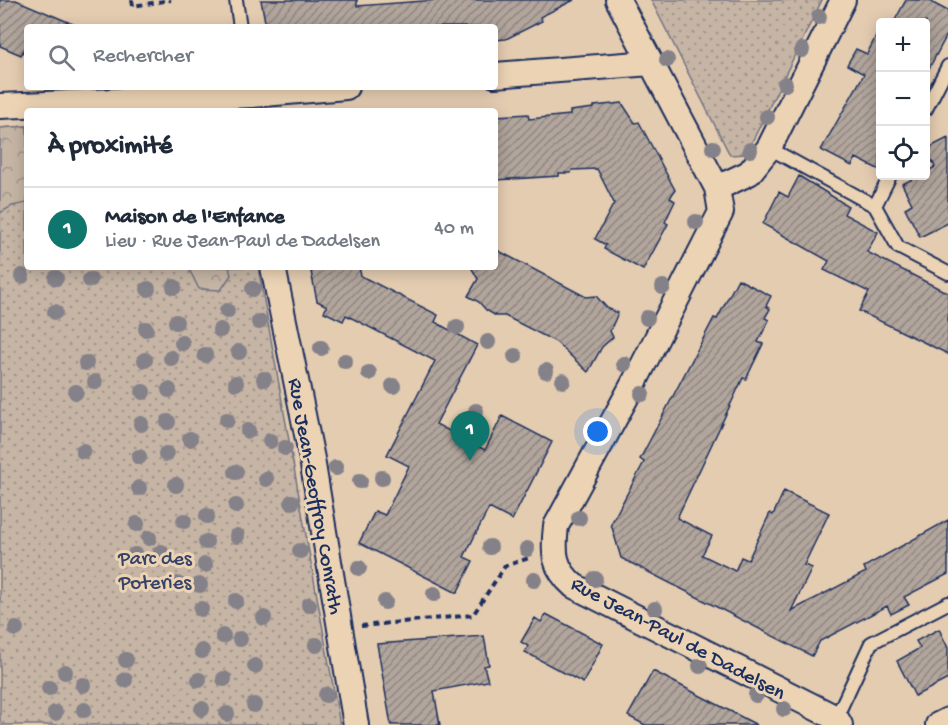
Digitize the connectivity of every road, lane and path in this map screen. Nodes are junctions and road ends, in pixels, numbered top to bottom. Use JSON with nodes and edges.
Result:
{"nodes":[{"id":1,"x":132,"y":0,"type":"edge"},
{"id":2,"x":171,"y":0,"type":"edge"},
{"id":3,"x":236,"y":0,"type":"edge"},
{"id":4,"x":618,"y":0,"type":"edge"},
{"id":5,"x":843,"y":0,"type":"edge"},
{"id":6,"x":240,"y":24,"type":"edge"},
{"id":7,"x":651,"y":63,"type":"junction"},
{"id":8,"x":948,"y":66,"type":"edge"},
{"id":9,"x":498,"y":75,"type":"edge"},
{"id":10,"x":316,"y":90,"type":"edge"},
{"id":11,"x":246,"y":97,"type":"edge"},
{"id":12,"x":930,"y":101,"type":"edge"},
{"id":13,"x":0,"y":106,"type":"edge"},
{"id":14,"x":769,"y":148,"type":"junction"},
{"id":15,"x":889,"y":180,"type":"edge"},
{"id":16,"x":717,"y":188,"type":"junction"},
{"id":17,"x":875,"y":206,"type":"junction"},
{"id":18,"x":274,"y":270,"type":"edge"},
{"id":19,"x":948,"y":273,"type":"edge"},
{"id":20,"x":553,"y":550,"type":"junction"},
{"id":21,"x":948,"y":603,"type":"edge"},
{"id":22,"x":341,"y":628,"type":"junction"},
{"id":23,"x":948,"y":720,"type":"edge"},
{"id":24,"x":838,"y":722,"type":"edge"},
{"id":25,"x":356,"y":725,"type":"edge"},
{"id":26,"x":938,"y":725,"type":"edge"}],
"edges":[{"from":1,"to":2,"type":"path"},
{"from":3,"to":6,"type":"lane"},
{"from":4,"to":7,"type":"street"},
{"from":5,"to":14,"type":"street"},
{"from":7,"to":9,"type":"street"},
{"from":7,"to":16,"type":"street"},
{"from":8,"to":12,"type":"lane"},
{"from":10,"to":11,"type":"street"},
{"from":11,"to":13,"type":"street"},
{"from":14,"to":16,"type":"street"},
{"from":14,"to":17,"type":"lane"},
{"from":15,"to":17,"type":"lane"},
{"from":16,"to":20,"type":"street"},
{"from":17,"to":19,"type":"lane"},
{"from":18,"to":22,"type":"street","name":"Rue Jean-Geoffroy Conrath"},
{"from":20,"to":22,"type":"path"},
{"from":20,"to":24,"type":"street","name":"Rue Jean-Paul de Dadelsen"},
{"from":21,"to":24,"type":"lane"},
{"from":22,"to":25,"type":"street","name":"Rue Jean-Geoffroy Conrath"},
{"from":23,"to":26,"type":"street"}]}
